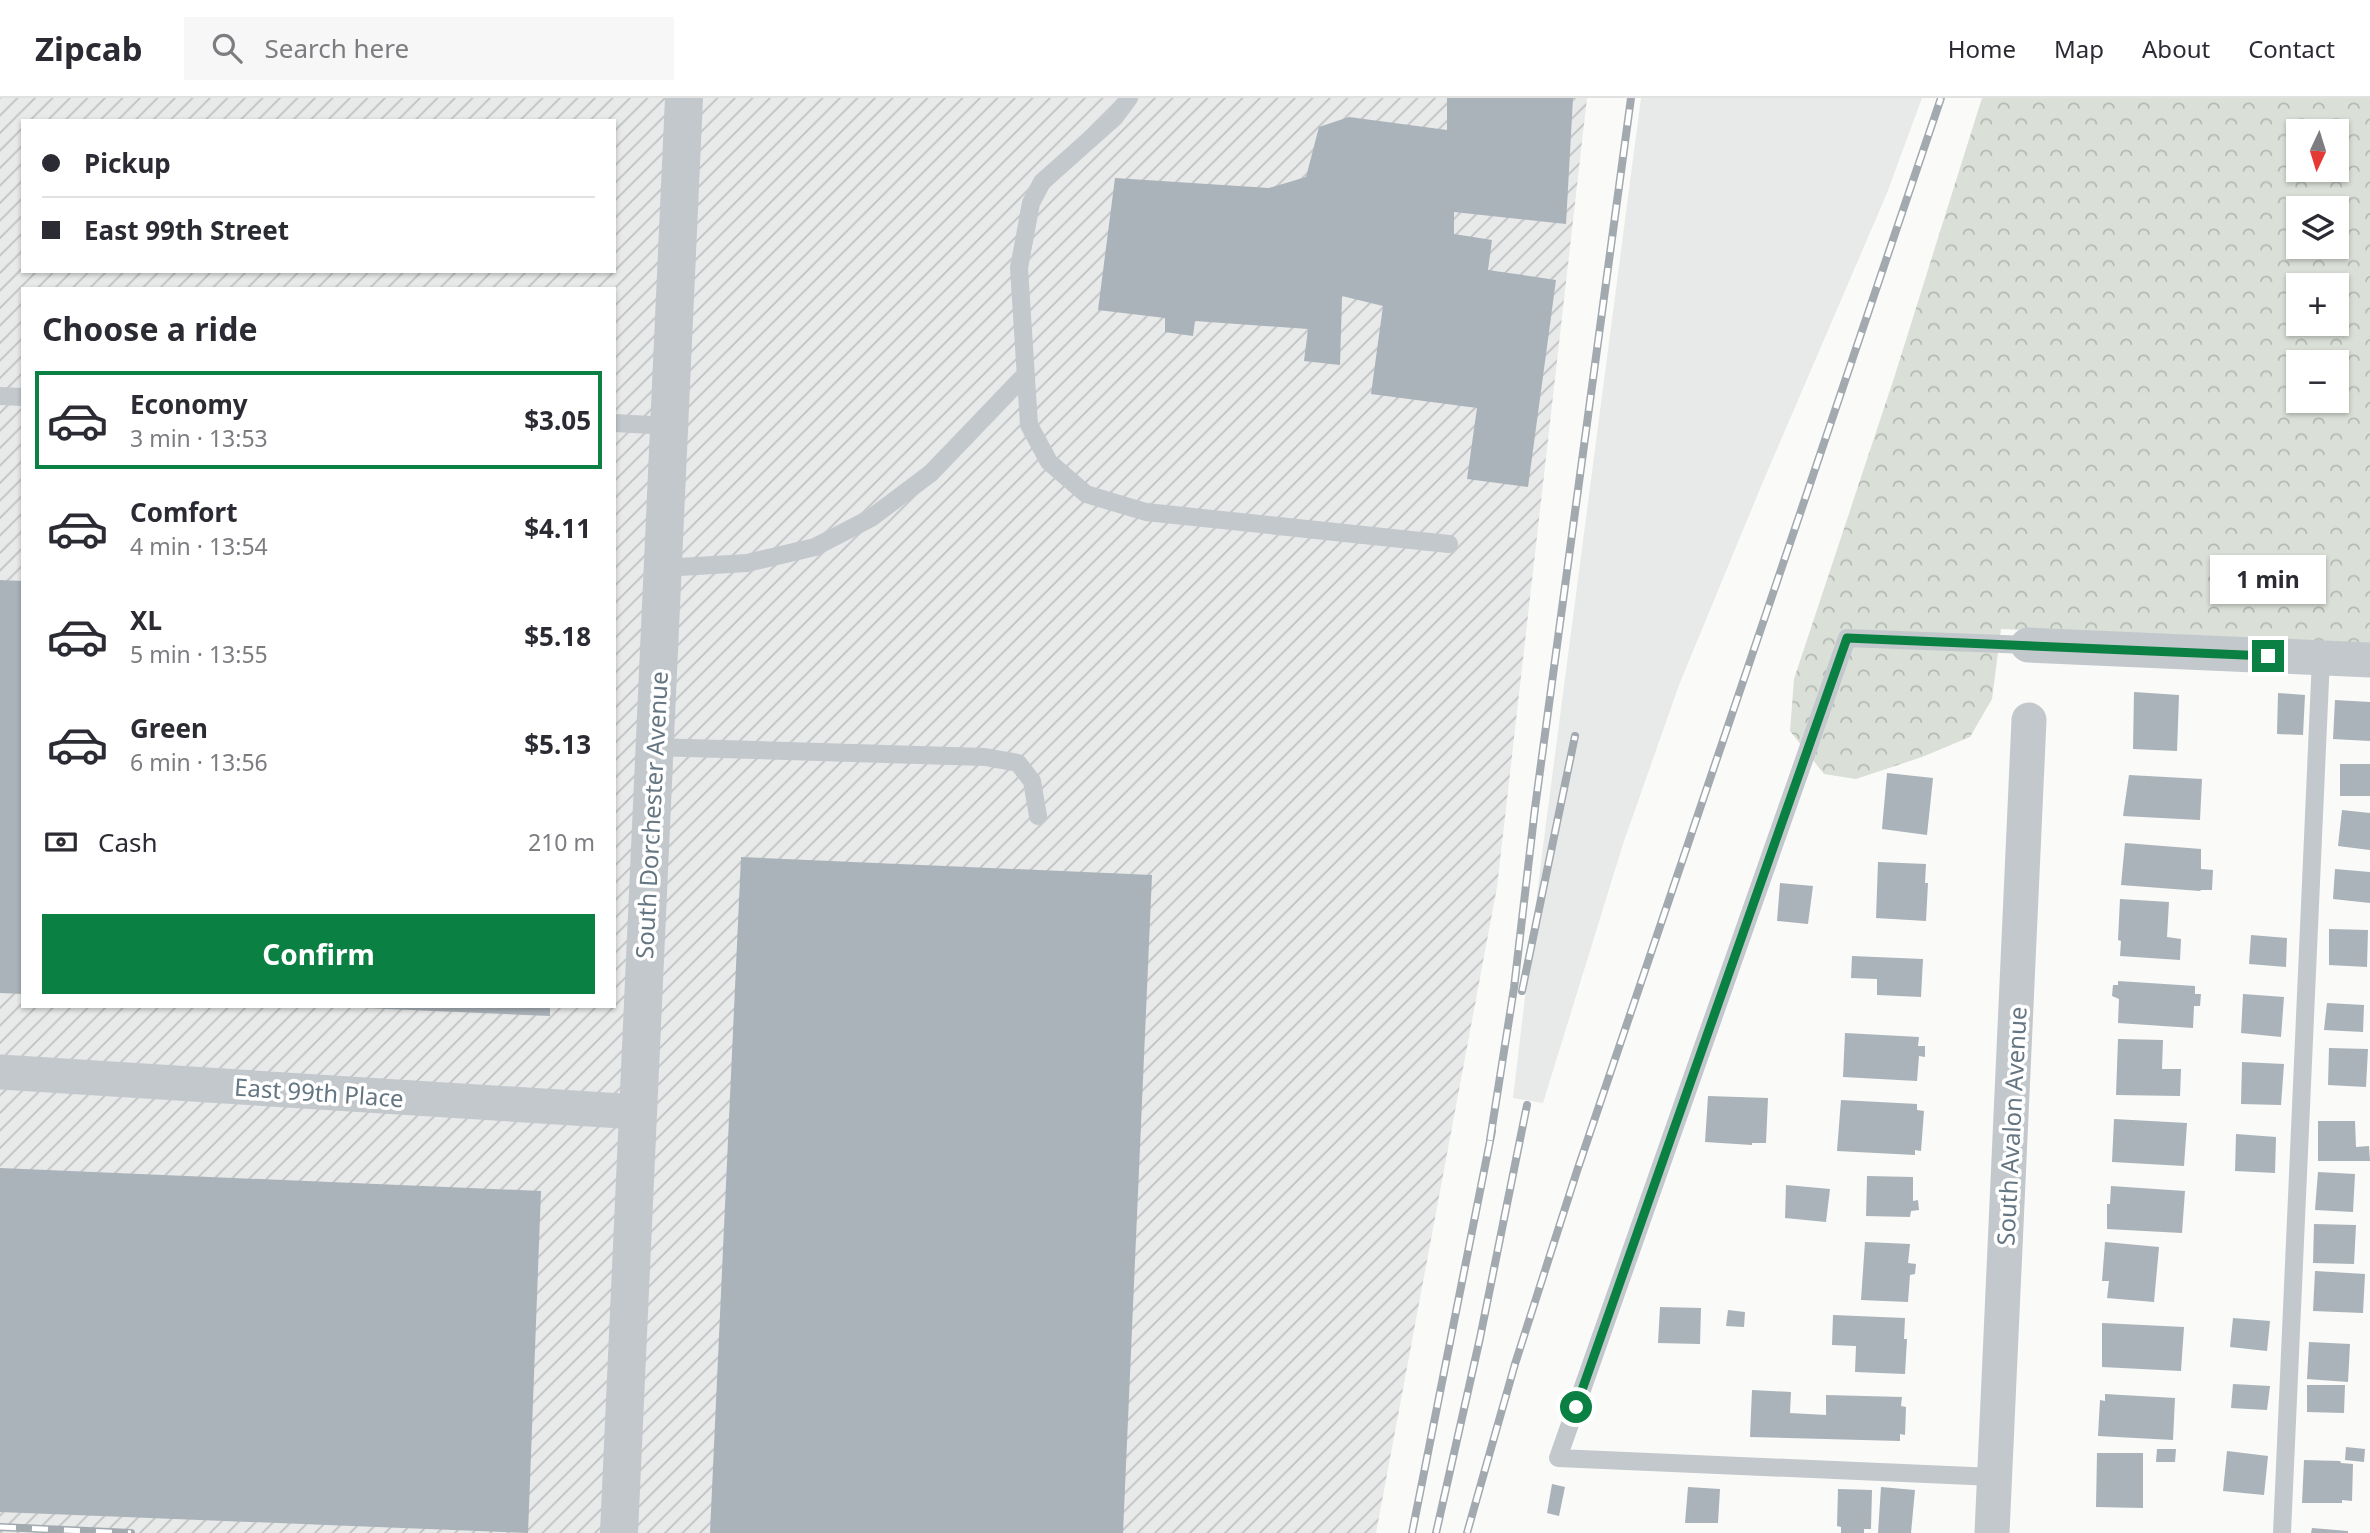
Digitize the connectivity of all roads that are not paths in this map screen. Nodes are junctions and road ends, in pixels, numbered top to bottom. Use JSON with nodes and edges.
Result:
{"nodes":[{"id":1,"x":684,"y":98,"type":"edge"},
{"id":2,"x":1129,"y":98,"type":"edge"},
{"id":3,"x":1026,"y":374,"type":"junction"},
{"id":4,"x":0,"y":396,"type":"edge"},
{"id":5,"x":21,"y":397,"type":"edge"},
{"id":6,"x":616,"y":423,"type":"edge"},
{"id":7,"x":669,"y":426,"type":"junction"},
{"id":8,"x":1449,"y":544,"type":"dead end"},
{"id":9,"x":663,"y":568,"type":"junction"},
{"id":10,"x":2028,"y":645,"type":"joint"},
{"id":11,"x":2321,"y":658,"type":"junction"},
{"id":12,"x":2370,"y":660,"type":"edge"},
{"id":13,"x":2029,"y":720,"type":"dead end"},
{"id":14,"x":654,"y":747,"type":"junction"},
{"id":15,"x":1038,"y":816,"type":"dead end"},
{"id":16,"x":0,"y":1072,"type":"edge"},
{"id":17,"x":638,"y":1112,"type":"junction"},
{"id":18,"x":1994,"y":1477,"type":"junction"},
{"id":19,"x":618,"y":1533,"type":"edge"},
{"id":20,"x":1992,"y":1533,"type":"edge"},
{"id":21,"x":2282,"y":1533,"type":"edge"}],
"edges":[{"from":1,"to":7,"type":"street","name":"South Dorchester Avenue"},
{"from":2,"to":3,"type":"lane"},
{"from":3,"to":8,"type":"lane"},
{"from":3,"to":9,"type":"lane"},
{"from":4,"to":5,"type":"lane"},
{"from":6,"to":7,"type":"lane"},
{"from":7,"to":9,"type":"street","name":"South Dorchester Avenue"},
{"from":9,"to":14,"type":"street","name":"South Dorchester Avenue"},
{"from":10,"to":11,"type":"street"},
{"from":10,"to":18,"type":"lane"},
{"from":11,"to":12,"type":"street"},
{"from":11,"to":21,"type":"lane"},
{"from":13,"to":18,"type":"street","name":"South Avalon Avenue"},
{"from":14,"to":15,"type":"lane"},
{"from":14,"to":17,"type":"street","name":"South Dorchester Avenue"},
{"from":16,"to":17,"type":"street","name":"East 99th Place"},
{"from":17,"to":19,"type":"street","name":"South Dorchester Avenue"},
{"from":18,"to":20,"type":"street","name":"South Avalon Avenue"}]}
